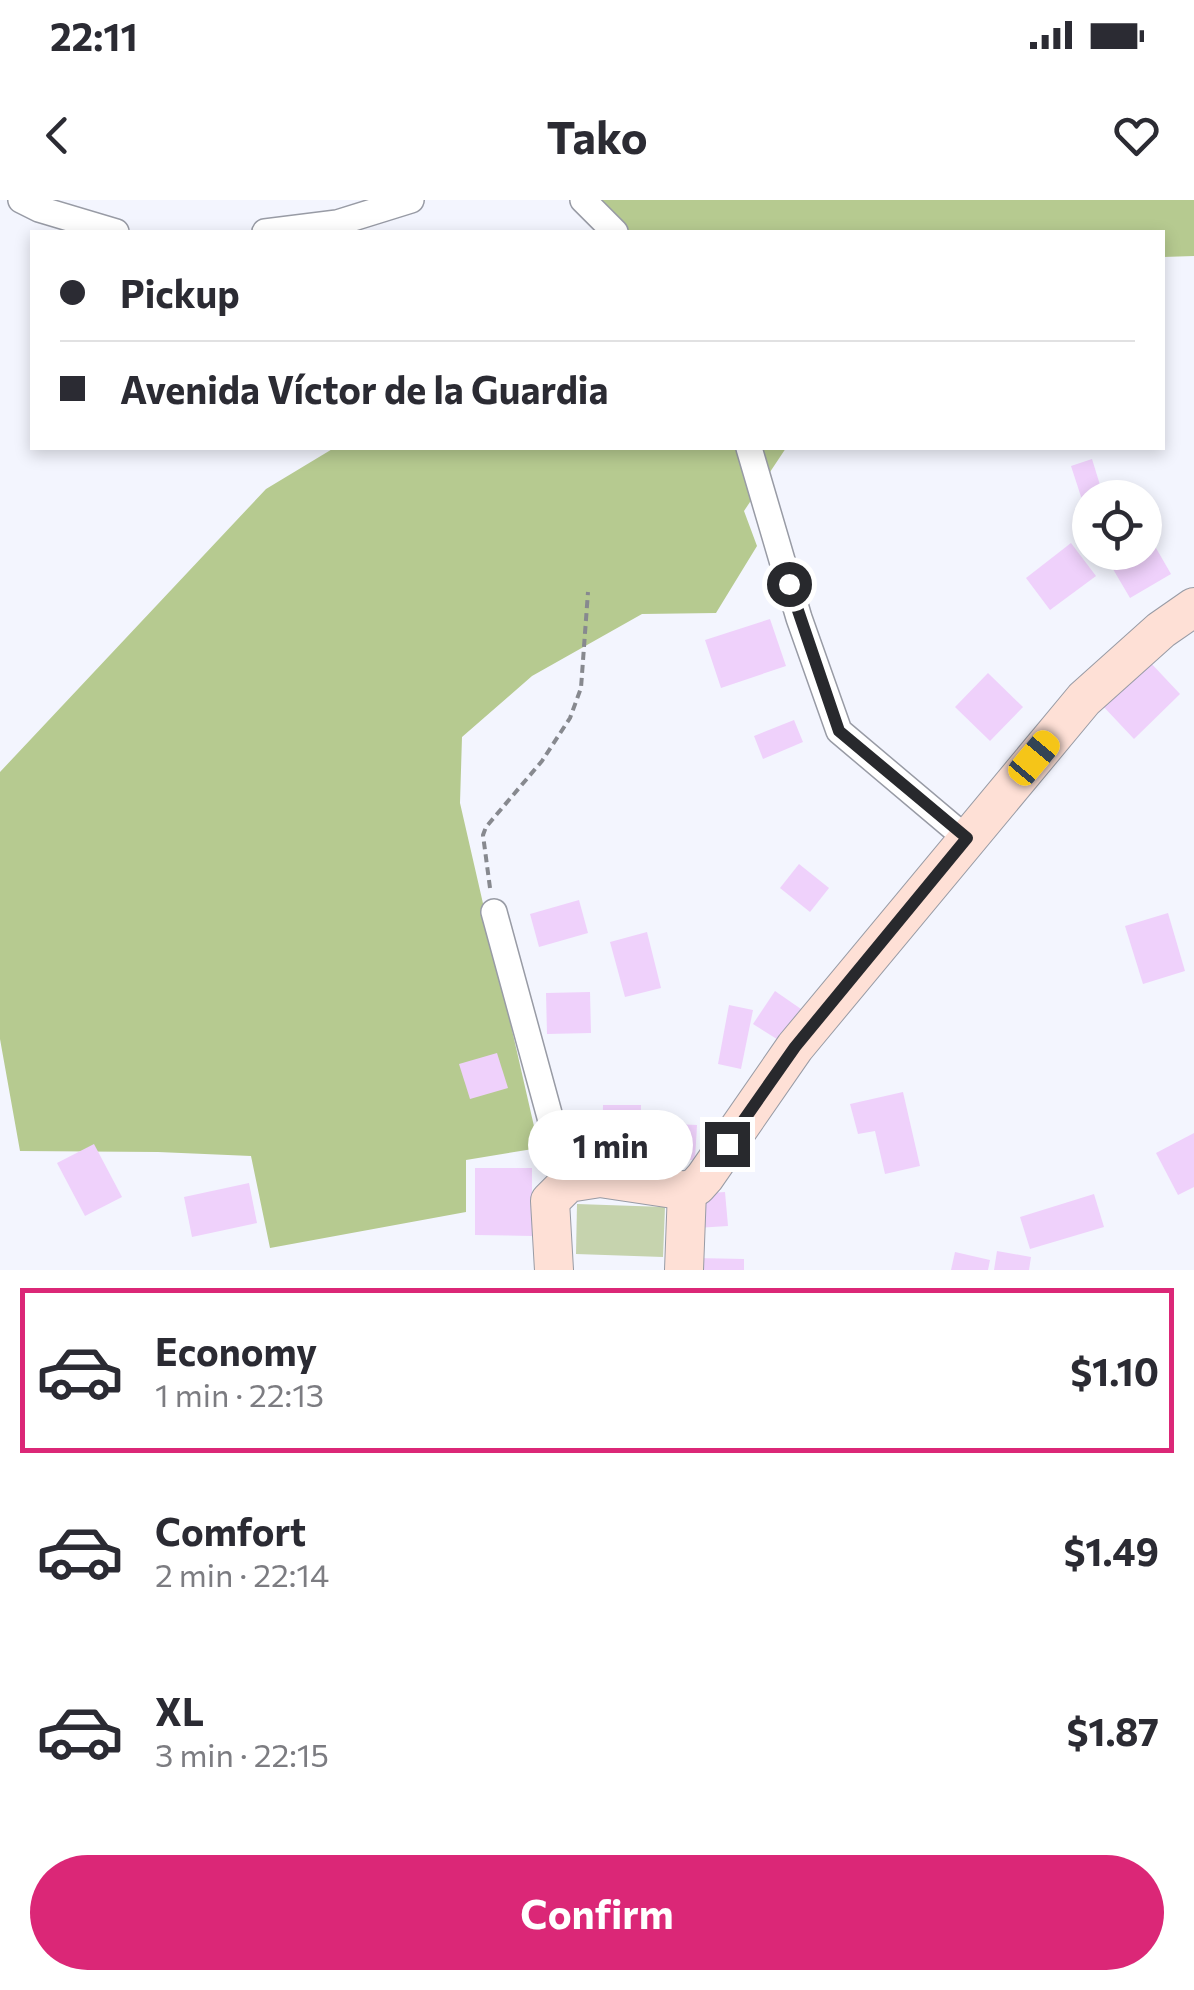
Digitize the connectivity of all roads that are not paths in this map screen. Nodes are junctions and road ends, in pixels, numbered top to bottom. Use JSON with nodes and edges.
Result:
{"nodes":[{"id":1,"x":22,"y":200,"type":"edge"},
{"id":2,"x":411,"y":200,"type":"edge"},
{"id":3,"x":583,"y":200,"type":"edge"},
{"id":4,"x":109,"y":230,"type":"edge"},
{"id":5,"x":281,"y":230,"type":"edge"},
{"id":6,"x":613,"y":230,"type":"edge"},
{"id":7,"x":750,"y":450,"type":"edge"},
{"id":8,"x":1194,"y":607,"type":"edge"},
{"id":9,"x":967,"y":838,"type":"junction"},
{"id":10,"x":494,"y":912,"type":"road end"},
{"id":11,"x":568,"y":1184,"type":"junction"},
{"id":12,"x":687,"y":1191,"type":"junction"},
{"id":13,"x":554,"y":1270,"type":"edge"},
{"id":14,"x":684,"y":1270,"type":"edge"}],
"edges":[{"from":1,"to":4,"type":"street"},
{"from":2,"to":5,"type":"street"},
{"from":3,"to":6,"type":"street"},
{"from":7,"to":9,"type":"street"},
{"from":8,"to":9,"type":"main road"},
{"from":9,"to":12,"type":"main road"},
{"from":10,"to":11,"type":"street"},
{"from":11,"to":12,"type":"main road"},
{"from":11,"to":13,"type":"main road"},
{"from":12,"to":14,"type":"main road"}]}
